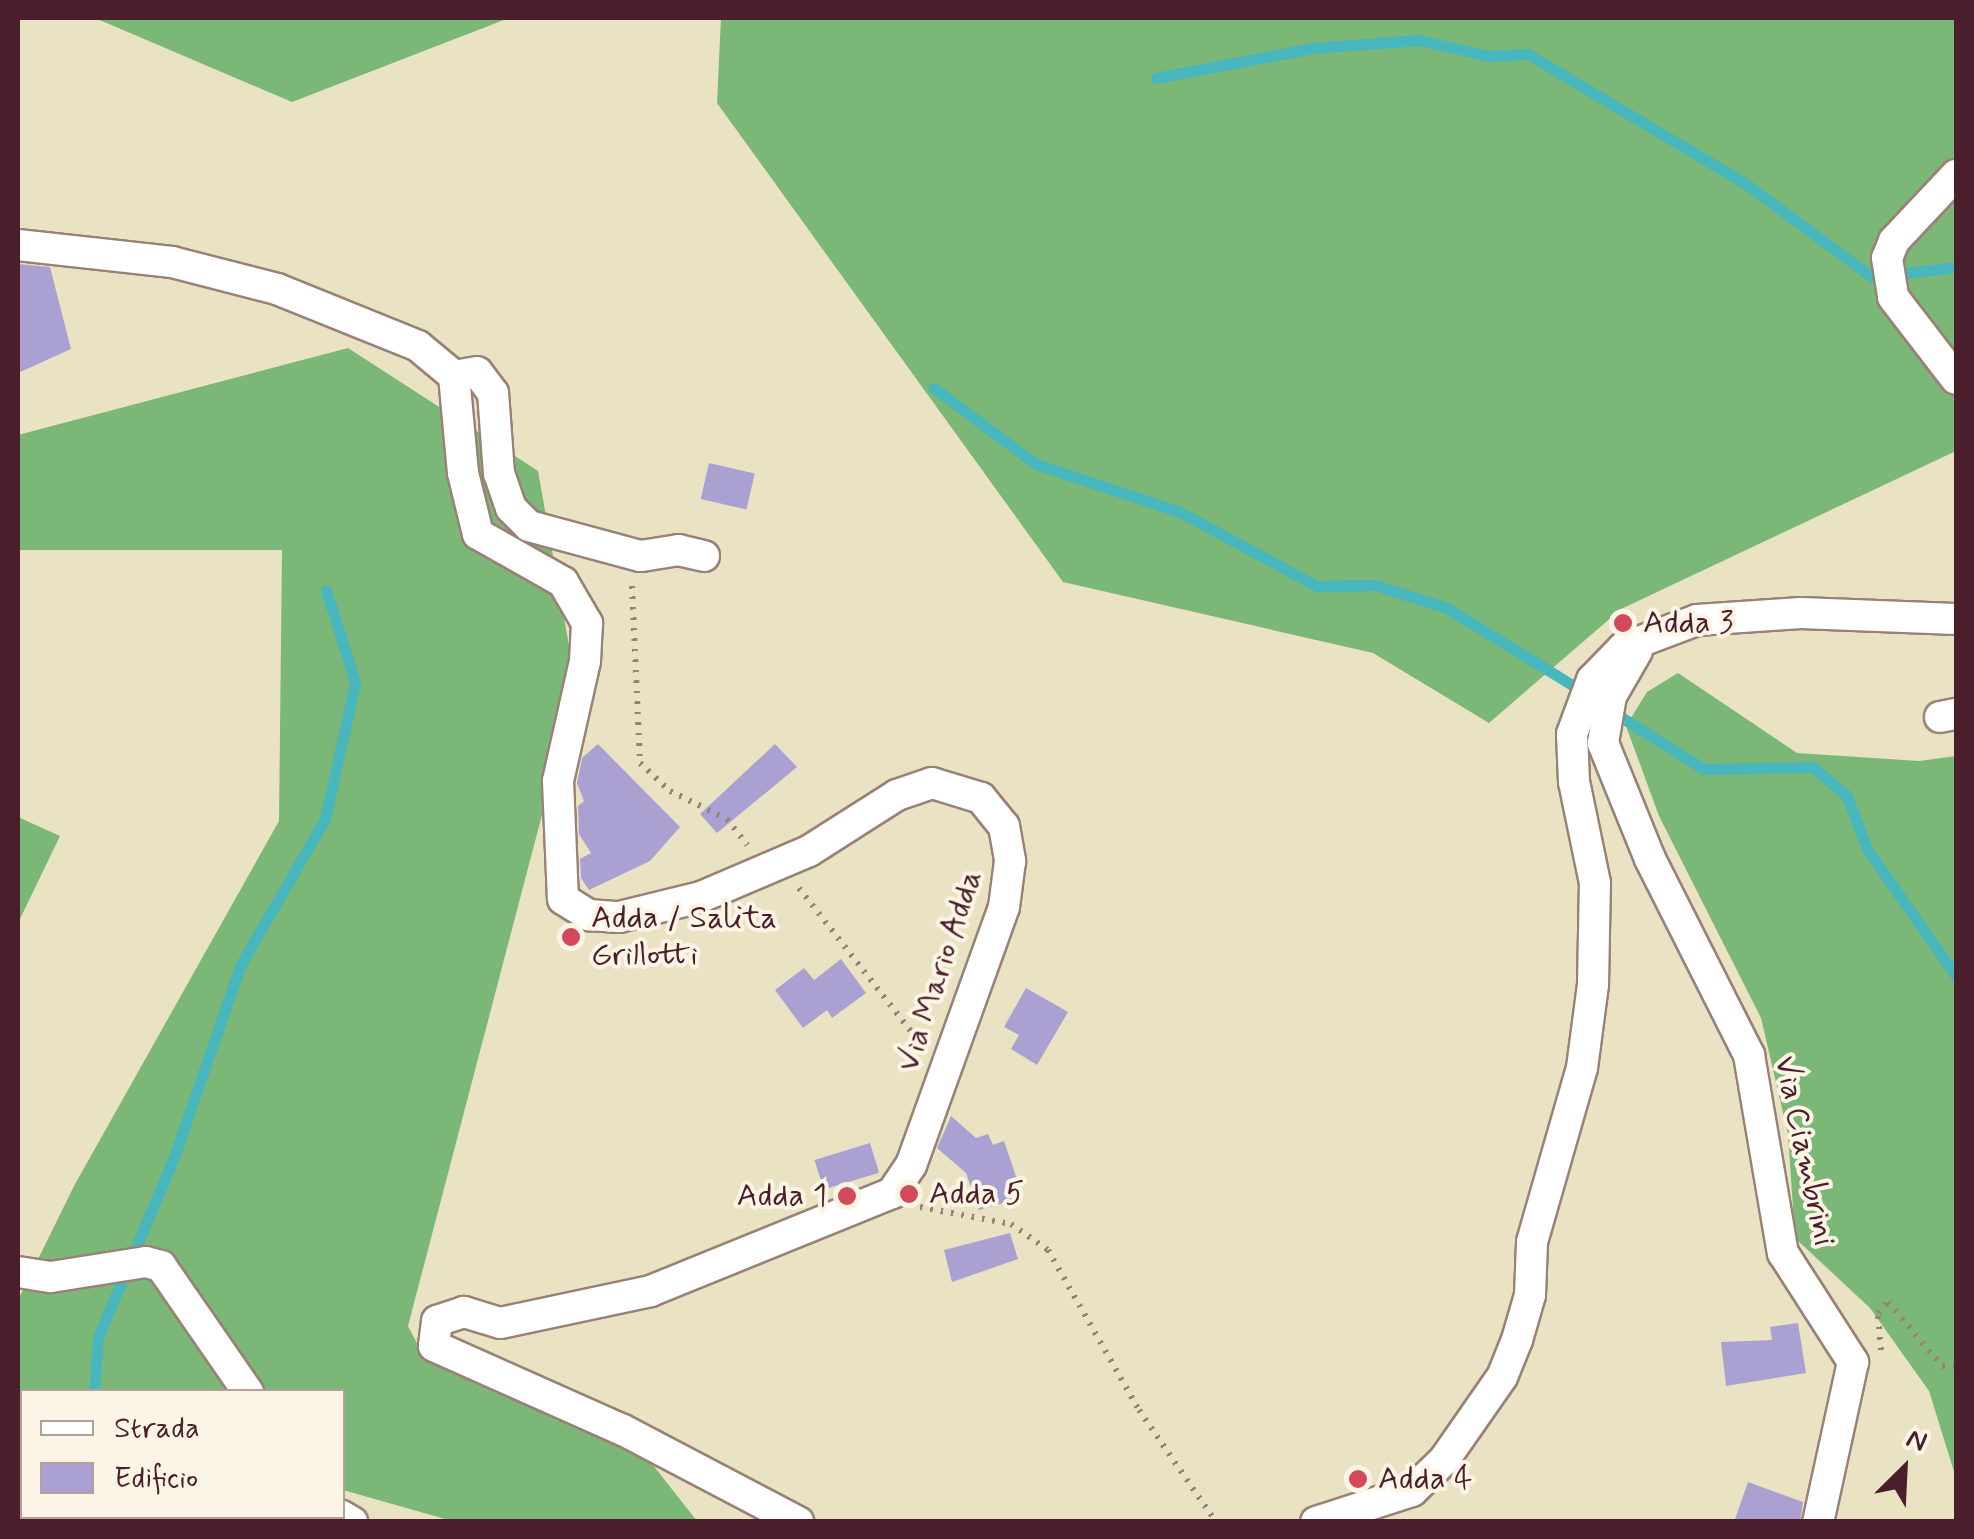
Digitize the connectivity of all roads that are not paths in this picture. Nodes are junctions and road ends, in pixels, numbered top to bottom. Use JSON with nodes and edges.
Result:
{"nodes":[{"id":1,"x":1956,"y":176,"type":"edge"},
{"id":2,"x":18,"y":245,"type":"edge"},
{"id":3,"x":454,"y":376,"type":"junction"},
{"id":4,"x":1956,"y":378,"type":"edge"},
{"id":5,"x":704,"y":556,"type":"dead end"},
{"id":6,"x":1956,"y":619,"type":"edge"},
{"id":7,"x":1647,"y":636,"type":"junction"},
{"id":8,"x":18,"y":1272,"type":"edge"},
{"id":9,"x":246,"y":1389,"type":"edge"},
{"id":10,"x":798,"y":1522,"type":"edge"},
{"id":11,"x":1316,"y":1522,"type":"edge"},
{"id":12,"x":1818,"y":1522,"type":"edge"}],
"edges":[{"from":1,"to":4,"type":"street"},
{"from":2,"to":3,"type":"street"},
{"from":3,"to":5,"type":"street"},
{"from":3,"to":10,"type":"street","name":"Via Mario Adda"},
{"from":6,"to":7,"type":"street"},
{"from":7,"to":11,"type":"street"},
{"from":7,"to":12,"type":"street","name":"Via Ciambrini"},
{"from":8,"to":9,"type":"street"}]}
